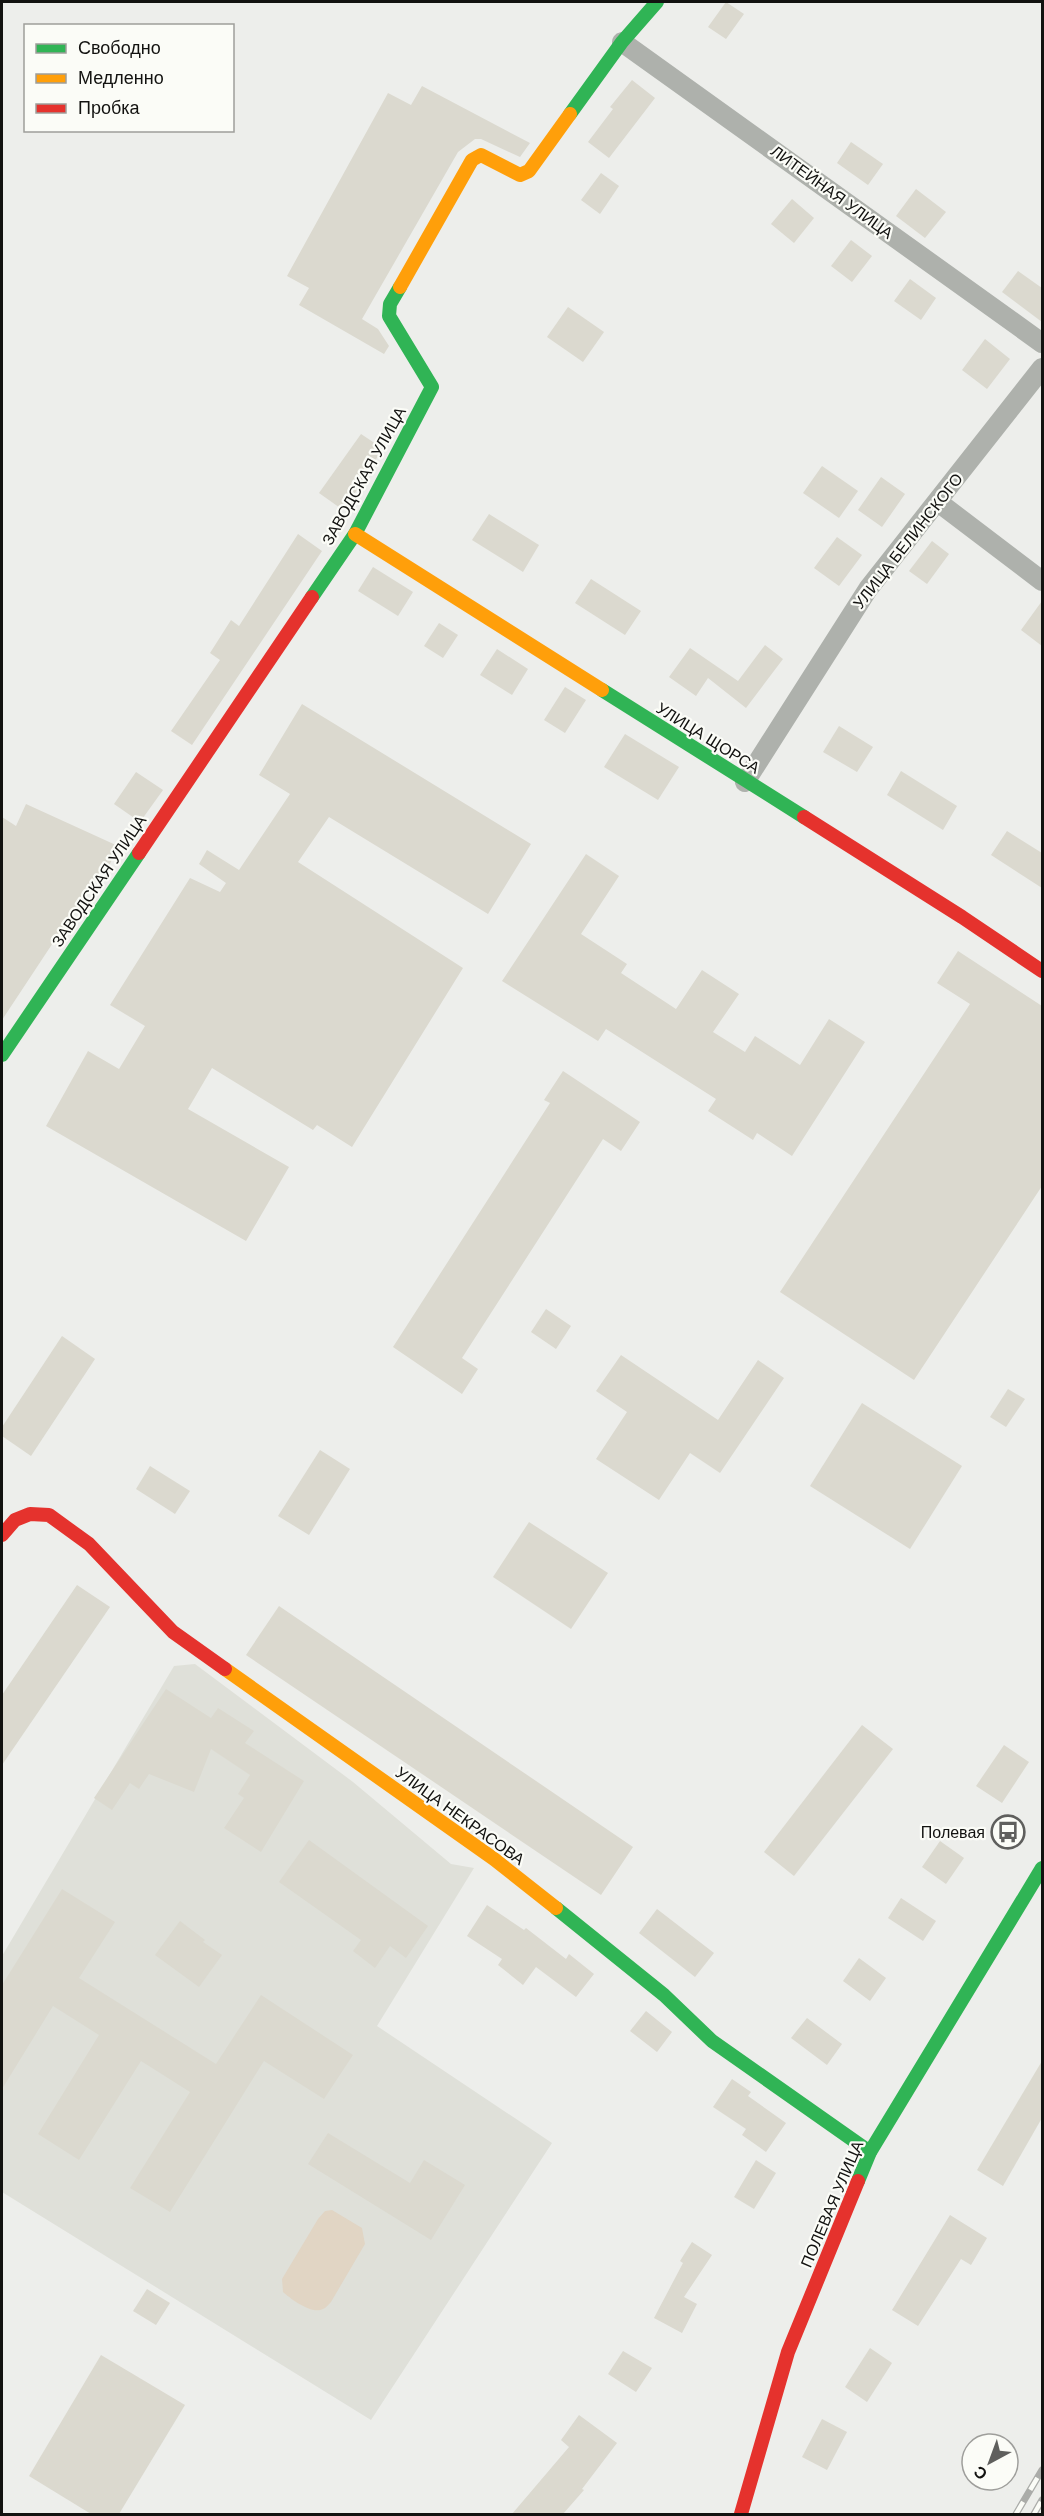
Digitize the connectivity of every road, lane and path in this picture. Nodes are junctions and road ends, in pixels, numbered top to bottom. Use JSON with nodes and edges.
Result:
{"nodes":[{"id":1,"x":657,"y":2,"type":"edge"},
{"id":2,"x":622,"y":42,"type":"junction"},
{"id":3,"x":1042,"y":343,"type":"edge"},
{"id":4,"x":1042,"y":368,"type":"edge"},
{"id":5,"x":938,"y":502,"type":"junction"},
{"id":6,"x":355,"y":534,"type":"junction"},
{"id":7,"x":1042,"y":581,"type":"edge"},
{"id":8,"x":745,"y":782,"type":"junction"},
{"id":9,"x":1042,"y":971,"type":"edge"},
{"id":10,"x":2,"y":1055,"type":"edge"},
{"id":11,"x":2,"y":1535,"type":"edge"},
{"id":12,"x":1042,"y":1868,"type":"edge"},
{"id":13,"x":870,"y":2152,"type":"junction"},
{"id":14,"x":741,"y":2514,"type":"edge"}],
"edges":[{"from":1,"to":2,"type":"street","name":"ЗАВОДСКАЯ УЛИЦА"},
{"from":2,"to":3,"type":"street","name":"ЛИТЕЙНАЯ УЛИЦА"},
{"from":2,"to":6,"type":"street","name":"ЗАВОДСКАЯ УЛИЦА"},
{"from":4,"to":5,"type":"street","name":"УЛИЦА БЕЛИНСКОГО"},
{"from":5,"to":7,"type":"street"},
{"from":5,"to":8,"type":"street","name":"УЛИЦА БЕЛИНСКОГО"},
{"from":6,"to":8,"type":"street","name":"УЛИЦА ЩОРСА"},
{"from":6,"to":10,"type":"street","name":"ЗАВОДСКАЯ УЛИЦА"},
{"from":8,"to":9,"type":"street","name":"УЛИЦА ЩОРСА"},
{"from":11,"to":13,"type":"street","name":"УЛИЦА НЕКРАСОВА"},
{"from":12,"to":13,"type":"street","name":"ПОЛЕВАЯ УЛИЦА"},
{"from":13,"to":14,"type":"street","name":"ПОЛЕВАЯ УЛИЦА"}]}
